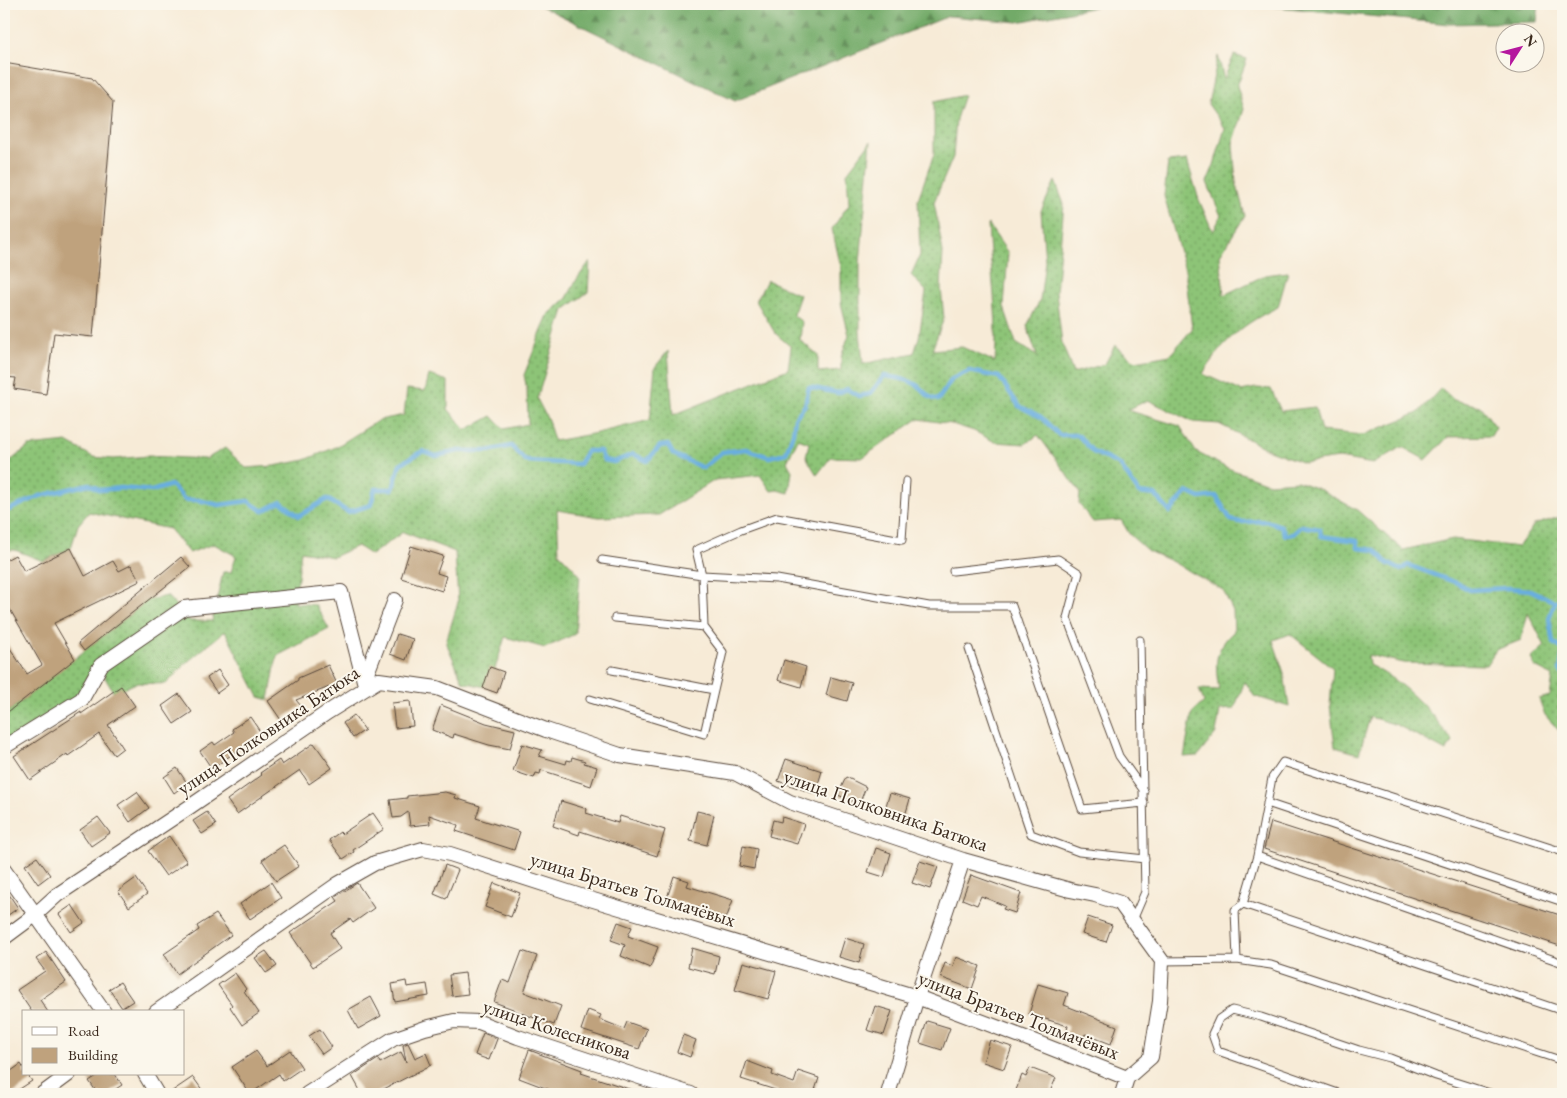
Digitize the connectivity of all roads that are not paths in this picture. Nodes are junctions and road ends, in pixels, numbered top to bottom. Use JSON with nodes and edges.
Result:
{"nodes":[{"id":1,"x":906,"y":481,"type":"dead end"},
{"id":2,"x":602,"y":560,"type":"dead end"},
{"id":3,"x":954,"y":571,"type":"dead end"},
{"id":4,"x":702,"y":575,"type":"junction"},
{"id":5,"x":395,"y":600,"type":"dead end"},
{"id":6,"x":615,"y":618,"type":"dead end"},
{"id":7,"x":704,"y":627,"type":"junction"},
{"id":8,"x":1140,"y":640,"type":"dead end"},
{"id":9,"x":969,"y":649,"type":"dead end"},
{"id":10,"x":612,"y":670,"type":"dead end"},
{"id":11,"x":379,"y":680,"type":"junction"},
{"id":12,"x":364,"y":681,"type":"junction"},
{"id":13,"x":714,"y":690,"type":"junction"},
{"id":14,"x":590,"y":699,"type":"dead end"},
{"id":15,"x":4,"y":747,"type":"edge"},
{"id":16,"x":1144,"y":791,"type":"junction"},
{"id":17,"x":1144,"y":803,"type":"junction"},
{"id":18,"x":1267,"y":803,"type":"junction"},
{"id":19,"x":1563,"y":852,"type":"edge"},
{"id":20,"x":1257,"y":856,"type":"junction"},
{"id":21,"x":1145,"y":859,"type":"junction"},
{"id":22,"x":963,"y":860,"type":"junction"},
{"id":23,"x":4,"y":870,"type":"edge"},
{"id":24,"x":1563,"y":902,"type":"edge"},
{"id":25,"x":1243,"y":904,"type":"junction"},
{"id":26,"x":35,"y":916,"type":"junction"},
{"id":27,"x":1133,"y":921,"type":"junction"},
{"id":28,"x":4,"y":938,"type":"edge"},
{"id":29,"x":1237,"y":960,"type":"junction"},
{"id":30,"x":1162,"y":961,"type":"junction"},
{"id":31,"x":1563,"y":963,"type":"edge"},
{"id":32,"x":917,"y":997,"type":"junction"},
{"id":33,"x":103,"y":1010,"type":"edge"},
{"id":34,"x":159,"y":1010,"type":"edge"},
{"id":35,"x":1563,"y":1011,"type":"edge"},
{"id":36,"x":1563,"y":1061,"type":"edge"},
{"id":37,"x":66,"y":1076,"type":"edge"},
{"id":38,"x":146,"y":1076,"type":"edge"},
{"id":39,"x":1127,"y":1078,"type":"junction"},
{"id":40,"x":42,"y":1094,"type":"edge"},
{"id":41,"x":157,"y":1094,"type":"edge"},
{"id":42,"x":307,"y":1094,"type":"edge"},
{"id":43,"x":691,"y":1094,"type":"edge"},
{"id":44,"x":888,"y":1094,"type":"edge"},
{"id":45,"x":1122,"y":1094,"type":"edge"},
{"id":46,"x":1341,"y":1094,"type":"edge"},
{"id":47,"x":1493,"y":1094,"type":"edge"}],
"edges":[{"from":1,"to":4,"type":"lane"},
{"from":2,"to":4,"type":"lane"},
{"from":3,"to":16,"type":"lane"},
{"from":4,"to":7,"type":"lane"},
{"from":4,"to":17,"type":"lane"},
{"from":5,"to":12,"type":"street"},
{"from":6,"to":7,"type":"lane"},
{"from":7,"to":13,"type":"lane"},
{"from":8,"to":16,"type":"lane"},
{"from":9,"to":21,"type":"lane"},
{"from":10,"to":13,"type":"lane"},
{"from":11,"to":12,"type":"street"},
{"from":11,"to":22,"type":"street","name":"улица Полковника Батюка"},
{"from":11,"to":26,"type":"street","name":"улица Полковника Батюка"},
{"from":12,"to":15,"type":"street"},
{"from":13,"to":14,"type":"lane"},
{"from":16,"to":17,"type":"lane"},
{"from":17,"to":21,"type":"lane"},
{"from":18,"to":19,"type":"lane"},
{"from":18,"to":20,"type":"lane"},
{"from":18,"to":24,"type":"lane"},
{"from":20,"to":25,"type":"lane"},
{"from":20,"to":31,"type":"lane"},
{"from":21,"to":27,"type":"lane"},
{"from":22,"to":27,"type":"street","name":"улица Полковника Батюка"},
{"from":22,"to":32,"type":"street"},
{"from":23,"to":26,"type":"street"},
{"from":25,"to":29,"type":"lane"},
{"from":25,"to":35,"type":"lane"},
{"from":26,"to":28,"type":"street","name":"улица Полковника Батюка"},
{"from":26,"to":33,"type":"street"},
{"from":27,"to":30,"type":"street","name":"улица Полковника Батюка"},
{"from":29,"to":30,"type":"lane"},
{"from":29,"to":36,"type":"lane"},
{"from":30,"to":39,"type":"street"},
{"from":32,"to":34,"type":"street","name":"улица Братьев Толмачёвых"},
{"from":32,"to":39,"type":"street","name":"улица Братьев Толмачёвых"},
{"from":32,"to":44,"type":"street"},
{"from":37,"to":40,"type":"street"},
{"from":38,"to":41,"type":"street"},
{"from":39,"to":45,"type":"street"},
{"from":42,"to":43,"type":"street","name":"улица Колесникова"},
{"from":46,"to":47,"type":"lane"}]}
